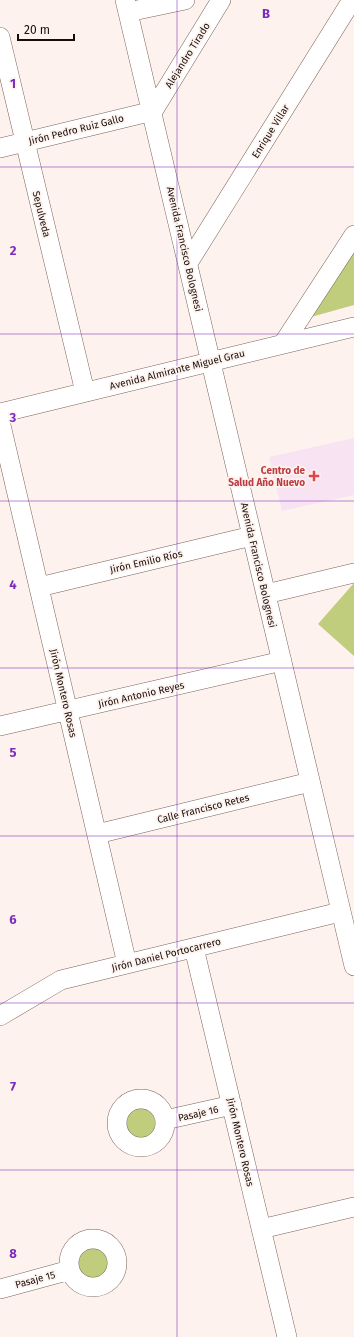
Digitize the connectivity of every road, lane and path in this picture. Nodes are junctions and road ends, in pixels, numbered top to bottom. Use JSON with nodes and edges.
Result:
{"nodes":[{"id":1,"x":185,"y":0,"type":"edge"},
{"id":2,"x":221,"y":0,"type":"edge"},
{"id":3,"x":352,"y":0,"type":"edge"},
{"id":4,"x":127,"y":6,"type":"edge"},
{"id":5,"x":0,"y":37,"type":"edge"},
{"id":6,"x":153,"y":111,"type":"junction"},
{"id":7,"x":24,"y":142,"type":"junction"},
{"id":8,"x":0,"y":148,"type":"edge"},
{"id":9,"x":354,"y":235,"type":"edge"},
{"id":10,"x":188,"y":262,"type":"junction"},
{"id":11,"x":354,"y":327,"type":"edge"},
{"id":12,"x":283,"y":344,"type":"junction"},
{"id":13,"x":212,"y":361,"type":"junction"},
{"id":14,"x":85,"y":392,"type":"junction"},
{"id":15,"x":0,"y":413,"type":"edge"},
{"id":16,"x":0,"y":422,"type":"edge"},
{"id":17,"x":252,"y":536,"type":"junction"},
{"id":18,"x":354,"y":573,"type":"edge"},
{"id":19,"x":39,"y":587,"type":"junction"},
{"id":20,"x":266,"y":594,"type":"junction"},
{"id":21,"x":282,"y":661,"type":"junction"},
{"id":22,"x":68,"y":710,"type":"junction"},
{"id":23,"x":0,"y":726,"type":"edge"},
{"id":24,"x":310,"y":782,"type":"junction"},
{"id":25,"x":97,"y":834,"type":"junction"},
{"id":26,"x":340,"y":912,"type":"junction"},
{"id":27,"x":194,"y":948,"type":"junction"},
{"id":28,"x":128,"y":964,"type":"junction"},
{"id":29,"x":354,"y":966,"type":"edge"},
{"id":30,"x":0,"y":1016,"type":"edge"},
{"id":31,"x":232,"y":1105,"type":"junction"},
{"id":32,"x":165,"y":1120,"type":"dead end"},
{"id":33,"x":354,"y":1207,"type":"edge"},
{"id":34,"x":261,"y":1229,"type":"junction"},
{"id":35,"x":70,"y":1270,"type":"dead end"},
{"id":36,"x":0,"y":1289,"type":"edge"},
{"id":37,"x":287,"y":1337,"type":"edge"}],
"edges":[{"from":1,"to":4,"type":"street"},
{"from":2,"to":6,"type":"street","name":"Alejandro Tirado"},
{"from":3,"to":10,"type":"street","name":"Enrique Villar"},
{"from":4,"to":6,"type":"street","name":"Avenida Francisco Bolognesi"},
{"from":5,"to":7,"type":"street","name":"Sepulveda"},
{"from":6,"to":7,"type":"street","name":"Jirón Pedro Ruiz Gallo"},
{"from":6,"to":10,"type":"street","name":"Avenida Francisco Bolognesi"},
{"from":7,"to":8,"type":"street","name":"Jirón Pedro Ruiz Gallo"},
{"from":7,"to":14,"type":"street","name":"Sepulveda"},
{"from":9,"to":12,"type":"street"},
{"from":10,"to":13,"type":"street","name":"Avenida Francisco Bolognesi"},
{"from":11,"to":12,"type":"street","name":"Avenida Almirante Miguel Grau"},
{"from":12,"to":13,"type":"street","name":"Avenida Almirante Miguel Grau"},
{"from":13,"to":14,"type":"street","name":"Avenida Almirante Miguel Grau"},
{"from":13,"to":17,"type":"street","name":"Avenida Francisco Bolognesi"},
{"from":14,"to":15,"type":"street","name":"Avenida Almirante Miguel Grau"},
{"from":16,"to":19,"type":"street","name":"Jirón Montero Rosas"},
{"from":17,"to":19,"type":"street","name":"Jirón Emilio Ríos"},
{"from":17,"to":20,"type":"street","name":"Avenida Francisco Bolognesi"},
{"from":18,"to":20,"type":"street"},
{"from":19,"to":22,"type":"street","name":"Jirón Montero Rosas"},
{"from":20,"to":21,"type":"street","name":"Avenida Francisco Bolognesi"},
{"from":21,"to":22,"type":"street","name":"Jirón Antonio Reyes"},
{"from":21,"to":24,"type":"street","name":"Avenida Francisco Bolognesi"},
{"from":22,"to":23,"type":"street","name":"Jirón Antonio Reyes"},
{"from":22,"to":25,"type":"street","name":"Jirón Montero Rosas"},
{"from":24,"to":25,"type":"street","name":"Calle Francisco Retes"},
{"from":24,"to":26,"type":"street","name":"Avenida Francisco Bolognesi"},
{"from":25,"to":28,"type":"street","name":"Jirón Montero Rosas"},
{"from":26,"to":27,"type":"street","name":"Jirón Daniel Portocarrero"},
{"from":26,"to":29,"type":"street","name":"Avenida Francisco Bolognesi"},
{"from":27,"to":28,"type":"street","name":"Jirón Daniel Portocarrero"},
{"from":27,"to":31,"type":"street","name":"Jirón Montero Rosas"},
{"from":28,"to":30,"type":"street","name":"Jirón Daniel Portocarrero"},
{"from":31,"to":32,"type":"street","name":"Pasaje 16"},
{"from":31,"to":34,"type":"street","name":"Jirón Montero Rosas"},
{"from":33,"to":34,"type":"street"},
{"from":34,"to":37,"type":"street","name":"Jirón Montero Rosas"},
{"from":35,"to":36,"type":"street","name":"Pasaje 15"}]}
